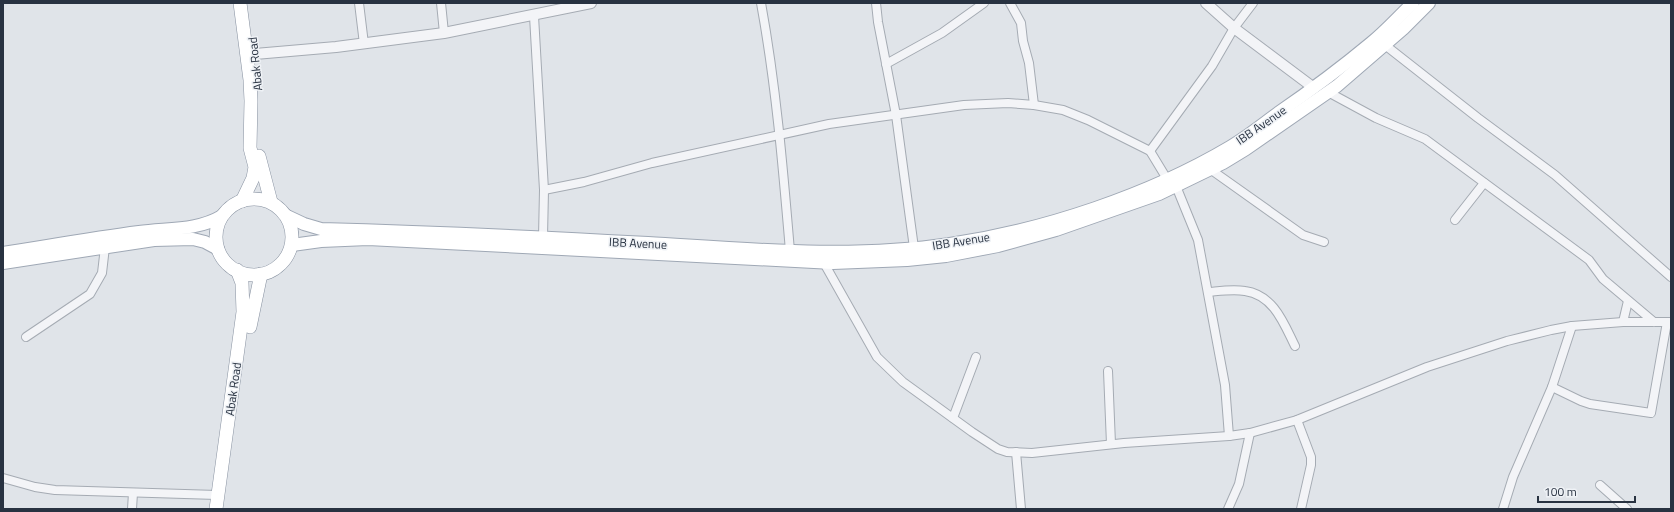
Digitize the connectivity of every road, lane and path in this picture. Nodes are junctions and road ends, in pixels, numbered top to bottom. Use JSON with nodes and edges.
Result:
{"nodes":[{"id":1,"x":240,"y":3,"type":"edge"},
{"id":2,"x":247,"y":3,"type":"edge"},
{"id":3,"x":359,"y":3,"type":"edge"},
{"id":4,"x":441,"y":3,"type":"edge"},
{"id":5,"x":591,"y":3,"type":"edge"},
{"id":6,"x":760,"y":3,"type":"edge"},
{"id":7,"x":876,"y":3,"type":"edge"},
{"id":8,"x":984,"y":3,"type":"edge"},
{"id":9,"x":1010,"y":3,"type":"edge"},
{"id":10,"x":1206,"y":3,"type":"edge"},
{"id":11,"x":1253,"y":3,"type":"edge"},
{"id":12,"x":1413,"y":3,"type":"edge"},
{"id":13,"x":1429,"y":3,"type":"edge"},
{"id":14,"x":534,"y":16,"type":"junction"},
{"id":15,"x":1234,"y":28,"type":"junction"},
{"id":16,"x":444,"y":33,"type":"junction"},
{"id":17,"x":364,"y":44,"type":"junction"},
{"id":18,"x":1385,"y":45,"type":"junction"},
{"id":19,"x":255,"y":54,"type":"junction"},
{"id":20,"x":886,"y":64,"type":"junction"},
{"id":21,"x":1314,"y":88,"type":"junction"},
{"id":22,"x":1328,"y":92,"type":"junction"},
{"id":23,"x":1034,"y":105,"type":"junction"},
{"id":24,"x":896,"y":115,"type":"junction"},
{"id":25,"x":780,"y":135,"type":"junction"},
{"id":26,"x":253,"y":148,"type":"junction"},
{"id":27,"x":1150,"y":151,"type":"junction"},
{"id":28,"x":1210,"y":169,"type":"junction"},
{"id":29,"x":1172,"y":182,"type":"junction"},
{"id":30,"x":1484,"y":183,"type":"junction"},
{"id":31,"x":544,"y":190,"type":"junction"},
{"id":32,"x":242,"y":201,"type":"junction"},
{"id":33,"x":271,"y":202,"type":"junction"},
{"id":34,"x":222,"y":216,"type":"junction"},
{"id":35,"x":287,"y":216,"type":"junction"},
{"id":36,"x":1455,"y":220,"type":"dead end"},
{"id":37,"x":543,"y":237,"type":"junction"},
{"id":38,"x":123,"y":239,"type":"junction"},
{"id":39,"x":1324,"y":242,"type":"dead end"},
{"id":40,"x":292,"y":245,"type":"junction"},
{"id":41,"x":105,"y":247,"type":"junction"},
{"id":42,"x":218,"y":248,"type":"junction"},
{"id":43,"x":914,"y":248,"type":"junction"},
{"id":44,"x":790,"y":252,"type":"junction"},
{"id":45,"x":3,"y":253,"type":"edge"},
{"id":46,"x":3,"y":263,"type":"edge"},
{"id":47,"x":824,"y":263,"type":"junction"},
{"id":48,"x":237,"y":270,"type":"junction"},
{"id":49,"x":1670,"y":273,"type":"edge"},
{"id":50,"x":261,"y":274,"type":"junction"},
{"id":51,"x":1208,"y":292,"type":"junction"},
{"id":52,"x":1628,"y":301,"type":"junction"},
{"id":53,"x":1623,"y":322,"type":"junction"},
{"id":54,"x":1654,"y":322,"type":"junction"},
{"id":55,"x":1669,"y":322,"type":"edge"},
{"id":56,"x":1572,"y":326,"type":"junction"},
{"id":57,"x":26,"y":337,"type":"dead end"},
{"id":58,"x":1295,"y":346,"type":"dead end"},
{"id":59,"x":976,"y":357,"type":"dead end"},
{"id":60,"x":1108,"y":371,"type":"dead end"},
{"id":61,"x":1552,"y":387,"type":"junction"},
{"id":62,"x":953,"y":418,"type":"junction"},
{"id":63,"x":1297,"y":420,"type":"junction"},
{"id":64,"x":1250,"y":433,"type":"junction"},
{"id":65,"x":1228,"y":436,"type":"junction"},
{"id":66,"x":1111,"y":444,"type":"junction"},
{"id":67,"x":1016,"y":452,"type":"junction"},
{"id":68,"x":3,"y":478,"type":"edge"},
{"id":69,"x":1600,"y":485,"type":"dead end"},
{"id":70,"x":133,"y":493,"type":"junction"},
{"id":71,"x":217,"y":495,"type":"junction"},
{"id":72,"x":132,"y":509,"type":"edge"},
{"id":73,"x":216,"y":509,"type":"edge"},
{"id":74,"x":224,"y":509,"type":"edge"},
{"id":75,"x":1021,"y":509,"type":"edge"},
{"id":76,"x":1228,"y":509,"type":"edge"},
{"id":77,"x":1301,"y":509,"type":"edge"},
{"id":78,"x":1503,"y":509,"type":"edge"},
{"id":79,"x":1627,"y":509,"type":"edge"}],
"edges":[{"from":1,"to":26,"type":"highway","name":"Abak Road"},
{"from":2,"to":19,"type":"highway","name":"Abak Road"},
{"from":3,"to":17,"type":"street"},
{"from":4,"to":16,"type":"street"},
{"from":5,"to":14,"type":"street"},
{"from":6,"to":25,"type":"street"},
{"from":7,"to":20,"type":"street"},
{"from":8,"to":20,"type":"street"},
{"from":9,"to":23,"type":"street"},
{"from":10,"to":15,"type":"street"},
{"from":11,"to":15,"type":"street"},
{"from":12,"to":21,"type":"main road","name":"IBB Avenue"},
{"from":13,"to":18,"type":"main road"},
{"from":14,"to":16,"type":"street"},
{"from":14,"to":31,"type":"street"},
{"from":15,"to":21,"type":"street"},
{"from":15,"to":27,"type":"street"},
{"from":16,"to":17,"type":"street"},
{"from":17,"to":19,"type":"street"},
{"from":18,"to":22,"type":"main road"},
{"from":18,"to":49,"type":"street"},
{"from":19,"to":26,"type":"highway","name":"Abak Road"},
{"from":20,"to":24,"type":"street"},
{"from":21,"to":29,"type":"main road","name":"IBB Avenue"},
{"from":22,"to":28,"type":"main road"},
{"from":22,"to":30,"type":"street"},
{"from":23,"to":24,"type":"street"},
{"from":23,"to":27,"type":"street"},
{"from":24,"to":25,"type":"street"},
{"from":24,"to":43,"type":"street"},
{"from":25,"to":31,"type":"street"},
{"from":25,"to":44,"type":"street"},
{"from":26,"to":32,"type":"highway"},
{"from":26,"to":33,"type":"highway"},
{"from":27,"to":29,"type":"street"},
{"from":28,"to":29,"type":"main road"},
{"from":28,"to":39,"type":"street"},
{"from":29,"to":43,"type":"main road","name":"IBB Avenue"},
{"from":29,"to":47,"type":"main road"},
{"from":29,"to":51,"type":"street"},
{"from":30,"to":36,"type":"street"},
{"from":30,"to":52,"type":"street"},
{"from":31,"to":37,"type":"street"},
{"from":32,"to":33,"type":"highway"},
{"from":32,"to":34,"type":"highway"},
{"from":33,"to":35,"type":"highway"},
{"from":34,"to":38,"type":"main road"},
{"from":34,"to":42,"type":"highway"},
{"from":35,"to":37,"type":"main road","name":"IBB Avenue"},
{"from":35,"to":40,"type":"highway"},
{"from":37,"to":44,"type":"main road","name":"IBB Avenue"},
{"from":38,"to":41,"type":"main road"},
{"from":38,"to":42,"type":"main road"},
{"from":38,"to":45,"type":"main road"},
{"from":40,"to":47,"type":"main road"},
{"from":40,"to":50,"type":"highway"},
{"from":41,"to":46,"type":"main road"},
{"from":41,"to":57,"type":"street"},
{"from":42,"to":48,"type":"highway"},
{"from":43,"to":44,"type":"main road","name":"IBB Avenue"},
{"from":47,"to":62,"type":"street"},
{"from":48,"to":50,"type":"highway"},
{"from":48,"to":71,"type":"highway","name":"Abak Road"},
{"from":50,"to":74,"type":"highway","name":"Abak Road"},
{"from":51,"to":58,"type":"street"},
{"from":51,"to":65,"type":"street"},
{"from":52,"to":53,"type":"street"},
{"from":52,"to":54,"type":"street"},
{"from":53,"to":54,"type":"street"},
{"from":53,"to":56,"type":"street"},
{"from":54,"to":55,"type":"street"},
{"from":55,"to":61,"type":"street"},
{"from":56,"to":61,"type":"street"},
{"from":56,"to":63,"type":"street"},
{"from":59,"to":62,"type":"street"},
{"from":60,"to":66,"type":"street"},
{"from":61,"to":78,"type":"street"},
{"from":62,"to":67,"type":"street"},
{"from":63,"to":64,"type":"street"},
{"from":63,"to":77,"type":"street"},
{"from":64,"to":65,"type":"street"},
{"from":64,"to":76,"type":"street"},
{"from":65,"to":66,"type":"street"},
{"from":66,"to":67,"type":"street"},
{"from":67,"to":75,"type":"street"},
{"from":68,"to":70,"type":"street"},
{"from":69,"to":79,"type":"street"},
{"from":70,"to":71,"type":"street"},
{"from":70,"to":72,"type":"street"},
{"from":71,"to":73,"type":"highway","name":"Abak Road"}]}
